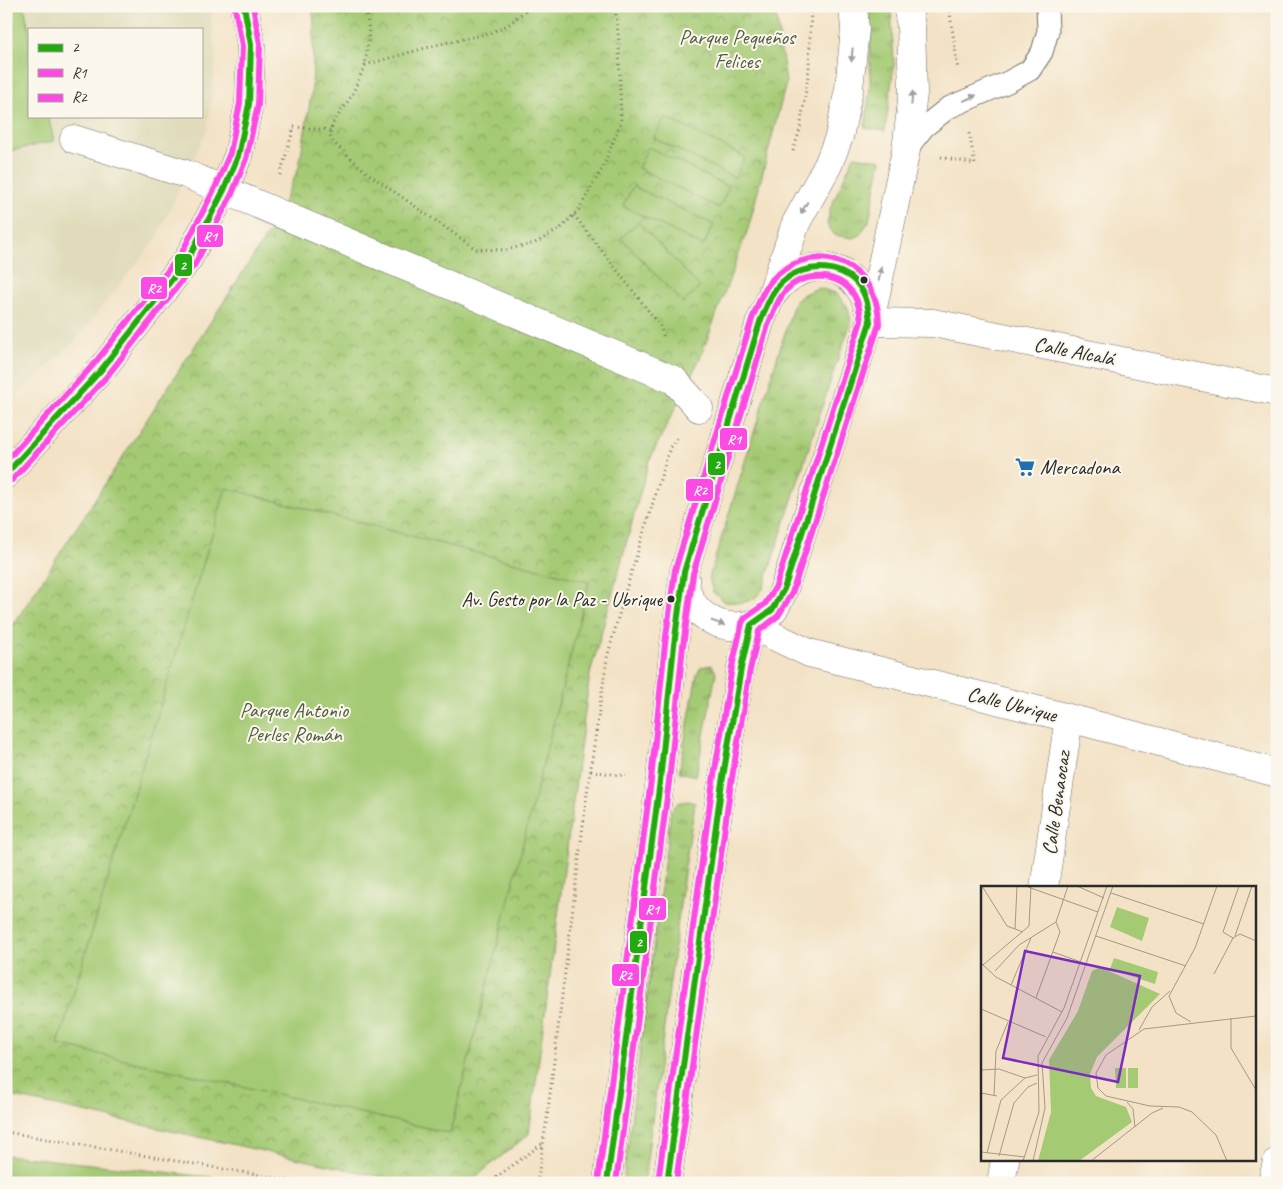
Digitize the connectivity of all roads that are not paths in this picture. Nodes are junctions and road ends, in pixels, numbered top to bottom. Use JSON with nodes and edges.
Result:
{"nodes":[{"id":1,"x":244,"y":6,"type":"edge"},
{"id":2,"x":853,"y":6,"type":"edge"},
{"id":3,"x":907,"y":6,"type":"edge"},
{"id":4,"x":1047,"y":6,"type":"edge"},
{"id":5,"x":74,"y":139,"type":"dead end"},
{"id":6,"x":906,"y":150,"type":"junction"},
{"id":7,"x":224,"y":190,"type":"junction"},
{"id":8,"x":771,"y":297,"type":"junction"},
{"id":9,"x":870,"y":322,"type":"junction"},
{"id":10,"x":1277,"y":392,"type":"edge"},
{"id":11,"x":699,"y":408,"type":"dead end"},
{"id":12,"x":6,"y":474,"type":"edge"},
{"id":13,"x":684,"y":572,"type":"junction"},
{"id":14,"x":751,"y":625,"type":"junction"},
{"id":15,"x":1069,"y":718,"type":"junction"},
{"id":16,"x":1277,"y":773,"type":"edge"},
{"id":17,"x":1044,"y":886,"type":"edge"},
{"id":18,"x":1005,"y":1162,"type":"edge"},
{"id":19,"x":1277,"y":1162,"type":"edge"},
{"id":20,"x":607,"y":1183,"type":"edge"},
{"id":21,"x":667,"y":1183,"type":"edge"},
{"id":22,"x":1002,"y":1183,"type":"edge"},
{"id":23,"x":1272,"y":1183,"type":"edge"}],
"edges":[{"from":1,"to":7,"type":"main road"},
{"from":2,"to":8,"type":"main road","one_way":true},
{"from":6,"to":3,"type":"main road","one_way":true},
{"from":6,"to":4,"type":"lane","one_way":true},
{"from":5,"to":7,"type":"main road"},
{"from":9,"to":6,"type":"main road","one_way":true},
{"from":7,"to":11,"type":"main road"},
{"from":7,"to":12,"type":"main road"},
{"from":8,"to":9,"type":"main road"},
{"from":8,"to":13,"type":"main road"},
{"from":9,"to":10,"type":"main road","name":"Calle Alcalá"},
{"from":9,"to":14,"type":"main road"},
{"from":13,"to":14,"type":"main road","one_way":true},
{"from":13,"to":20,"type":"main road"},
{"from":14,"to":15,"type":"main road","name":"Calle Ubrique"},
{"from":14,"to":21,"type":"main road"},
{"from":15,"to":16,"type":"main road","name":"Calle Ubrique"},
{"from":15,"to":17,"type":"main road","name":"Calle Benaocaz"},
{"from":18,"to":22,"type":"main road"},
{"from":19,"to":23,"type":"main road"}]}
